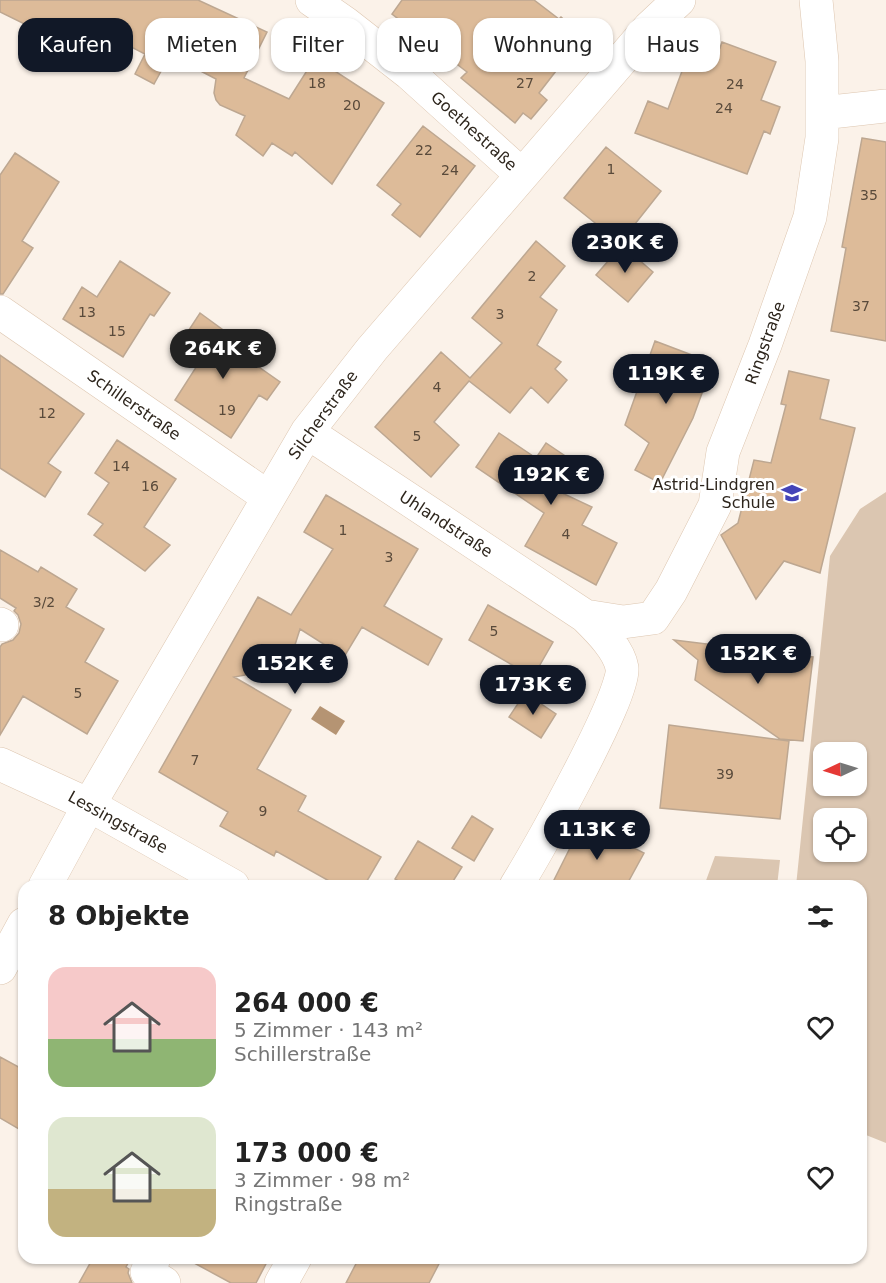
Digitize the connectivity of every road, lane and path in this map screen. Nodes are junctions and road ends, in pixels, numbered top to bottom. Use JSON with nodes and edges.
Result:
{"nodes":[{"id":1,"x":312,"y":0,"type":"edge"},
{"id":2,"x":679,"y":0,"type":"edge"},
{"id":3,"x":816,"y":0,"type":"edge"},
{"id":4,"x":886,"y":106,"type":"edge"},
{"id":5,"x":822,"y":113,"type":"junction"},
{"id":6,"x":522,"y":175,"type":"junction"},
{"id":7,"x":0,"y":312,"type":"edge"},
{"id":8,"x":307,"y":432,"type":"junction"},
{"id":9,"x":268,"y":497,"type":"junction"},
{"id":10,"x":585,"y":616,"type":"junction"},
{"id":11,"x":0,"y":764,"type":"edge"},
{"id":12,"x":89,"y":805,"type":"junction"},
{"id":13,"x":48,"y":880,"type":"edge"},
{"id":14,"x":222,"y":880,"type":"edge"},
{"id":15,"x":520,"y":880,"type":"edge"},
{"id":16,"x":18,"y":935,"type":"edge"},
{"id":17,"x":0,"y":968,"type":"edge"},
{"id":18,"x":151,"y":1264,"type":"edge"},
{"id":19,"x":292,"y":1264,"type":"edge"},
{"id":20,"x":164,"y":1283,"type":"edge"},
{"id":21,"x":281,"y":1283,"type":"edge"}],
"edges":[{"from":1,"to":6,"type":"street","name":"Goethestraße"},
{"from":2,"to":6,"type":"street","name":"Silcherstraße"},
{"from":3,"to":5,"type":"street","name":"Ringstraße"},
{"from":4,"to":5,"type":"street"},
{"from":5,"to":10,"type":"street","name":"Ringstraße"},
{"from":6,"to":8,"type":"street","name":"Silcherstraße"},
{"from":7,"to":9,"type":"street","name":"Schillerstraße"},
{"from":8,"to":9,"type":"street","name":"Silcherstraße"},
{"from":8,"to":10,"type":"street","name":"Uhlandstraße"},
{"from":9,"to":12,"type":"street","name":"Silcherstraße"},
{"from":10,"to":15,"type":"street"},
{"from":11,"to":12,"type":"street","name":"Lessingstraße"},
{"from":12,"to":13,"type":"street","name":"Silcherstraße"},
{"from":12,"to":14,"type":"street","name":"Lessingstraße"},
{"from":16,"to":17,"type":"street"},
{"from":18,"to":20,"type":"street"},
{"from":19,"to":21,"type":"street"}]}
